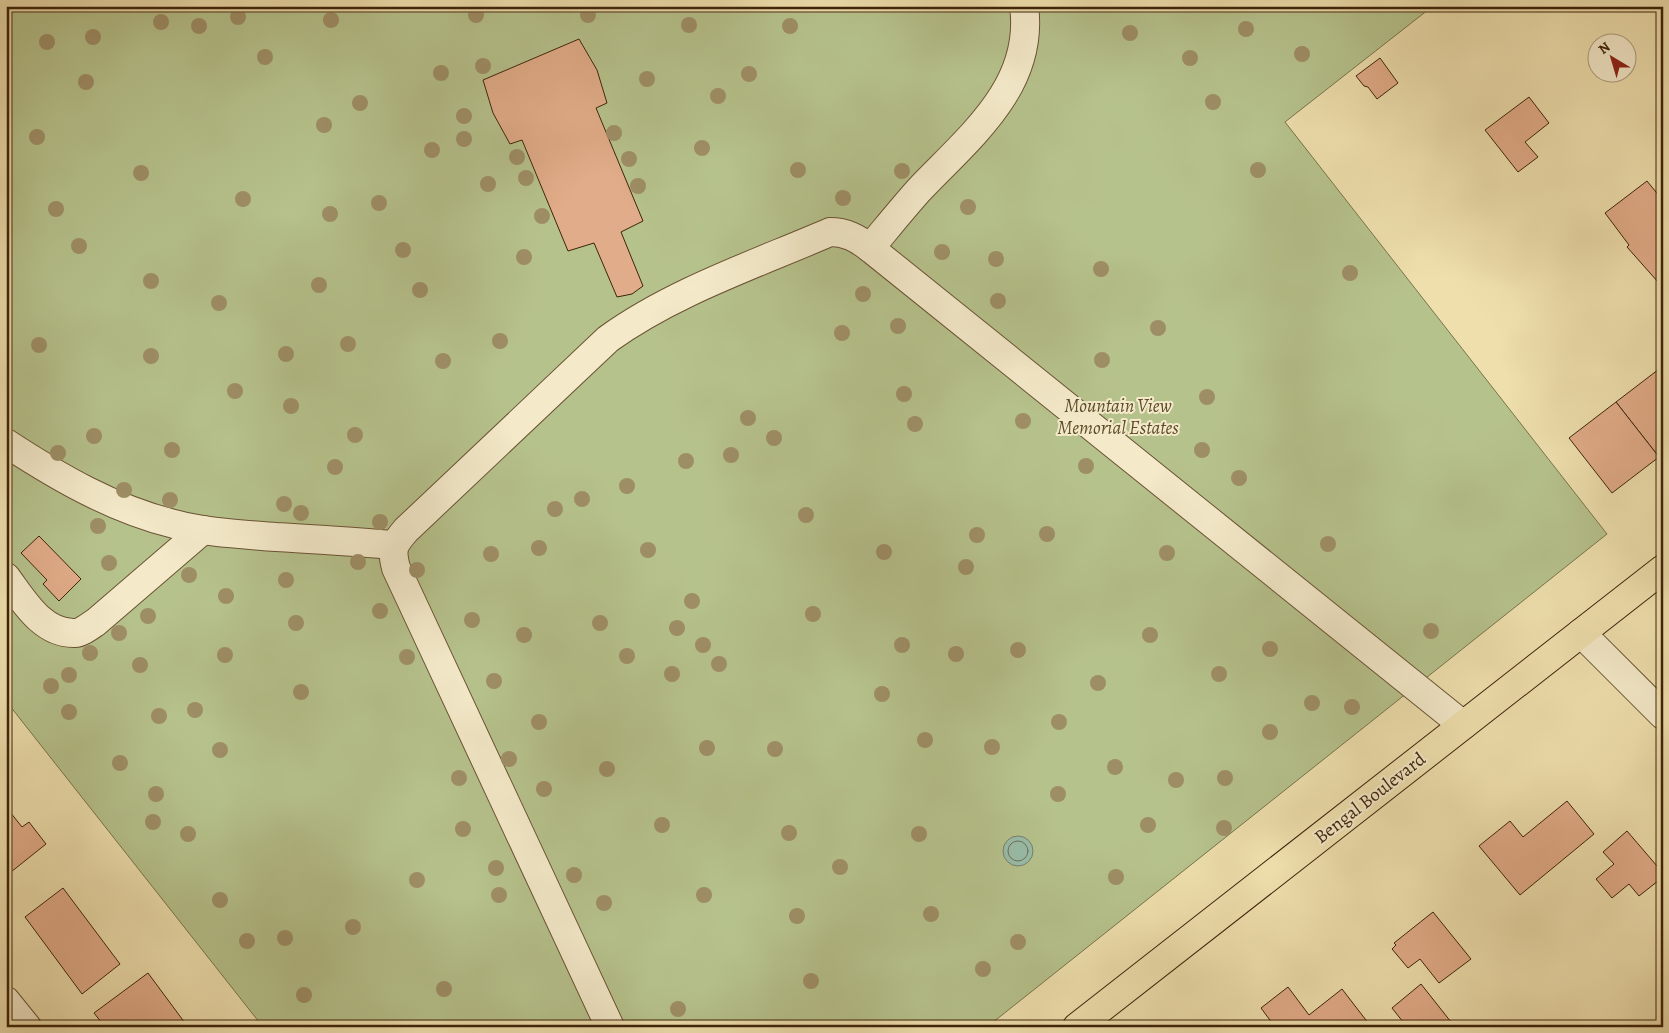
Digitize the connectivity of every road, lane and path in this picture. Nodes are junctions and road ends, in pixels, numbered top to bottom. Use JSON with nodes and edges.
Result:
{"nodes":[{"id":1,"x":1024,"y":6,"type":"edge"},
{"id":2,"x":870,"y":248,"type":"junction"},
{"id":3,"x":6,"y":443,"type":"edge"},
{"id":4,"x":203,"y":530,"type":"junction"},
{"id":5,"x":394,"y":545,"type":"junction"},
{"id":6,"x":1663,"y":569,"type":"edge"},
{"id":7,"x":6,"y":578,"type":"edge"},
{"id":8,"x":1581,"y":632,"type":"junction"},
{"id":9,"x":1663,"y":715,"type":"edge"},
{"id":10,"x":1463,"y":725,"type":"junction"},
{"id":11,"x":6,"y":1000,"type":"edge"},
{"id":12,"x":27,"y":1027,"type":"edge"},
{"id":13,"x":610,"y":1027,"type":"edge"},
{"id":14,"x":1077,"y":1027,"type":"edge"}],
"edges":[{"from":1,"to":2,"type":"street"},
{"from":2,"to":5,"type":"street"},
{"from":2,"to":10,"type":"street"},
{"from":3,"to":4,"type":"street"},
{"from":4,"to":5,"type":"street"},
{"from":4,"to":7,"type":"street"},
{"from":5,"to":13,"type":"street"},
{"from":6,"to":8,"type":"main road","name":"Bengal Boulevard"},
{"from":8,"to":9,"type":"street"},
{"from":8,"to":10,"type":"main road","name":"Bengal Boulevard"},
{"from":10,"to":14,"type":"main road","name":"Bengal Boulevard"},
{"from":11,"to":12,"type":"street"}]}
